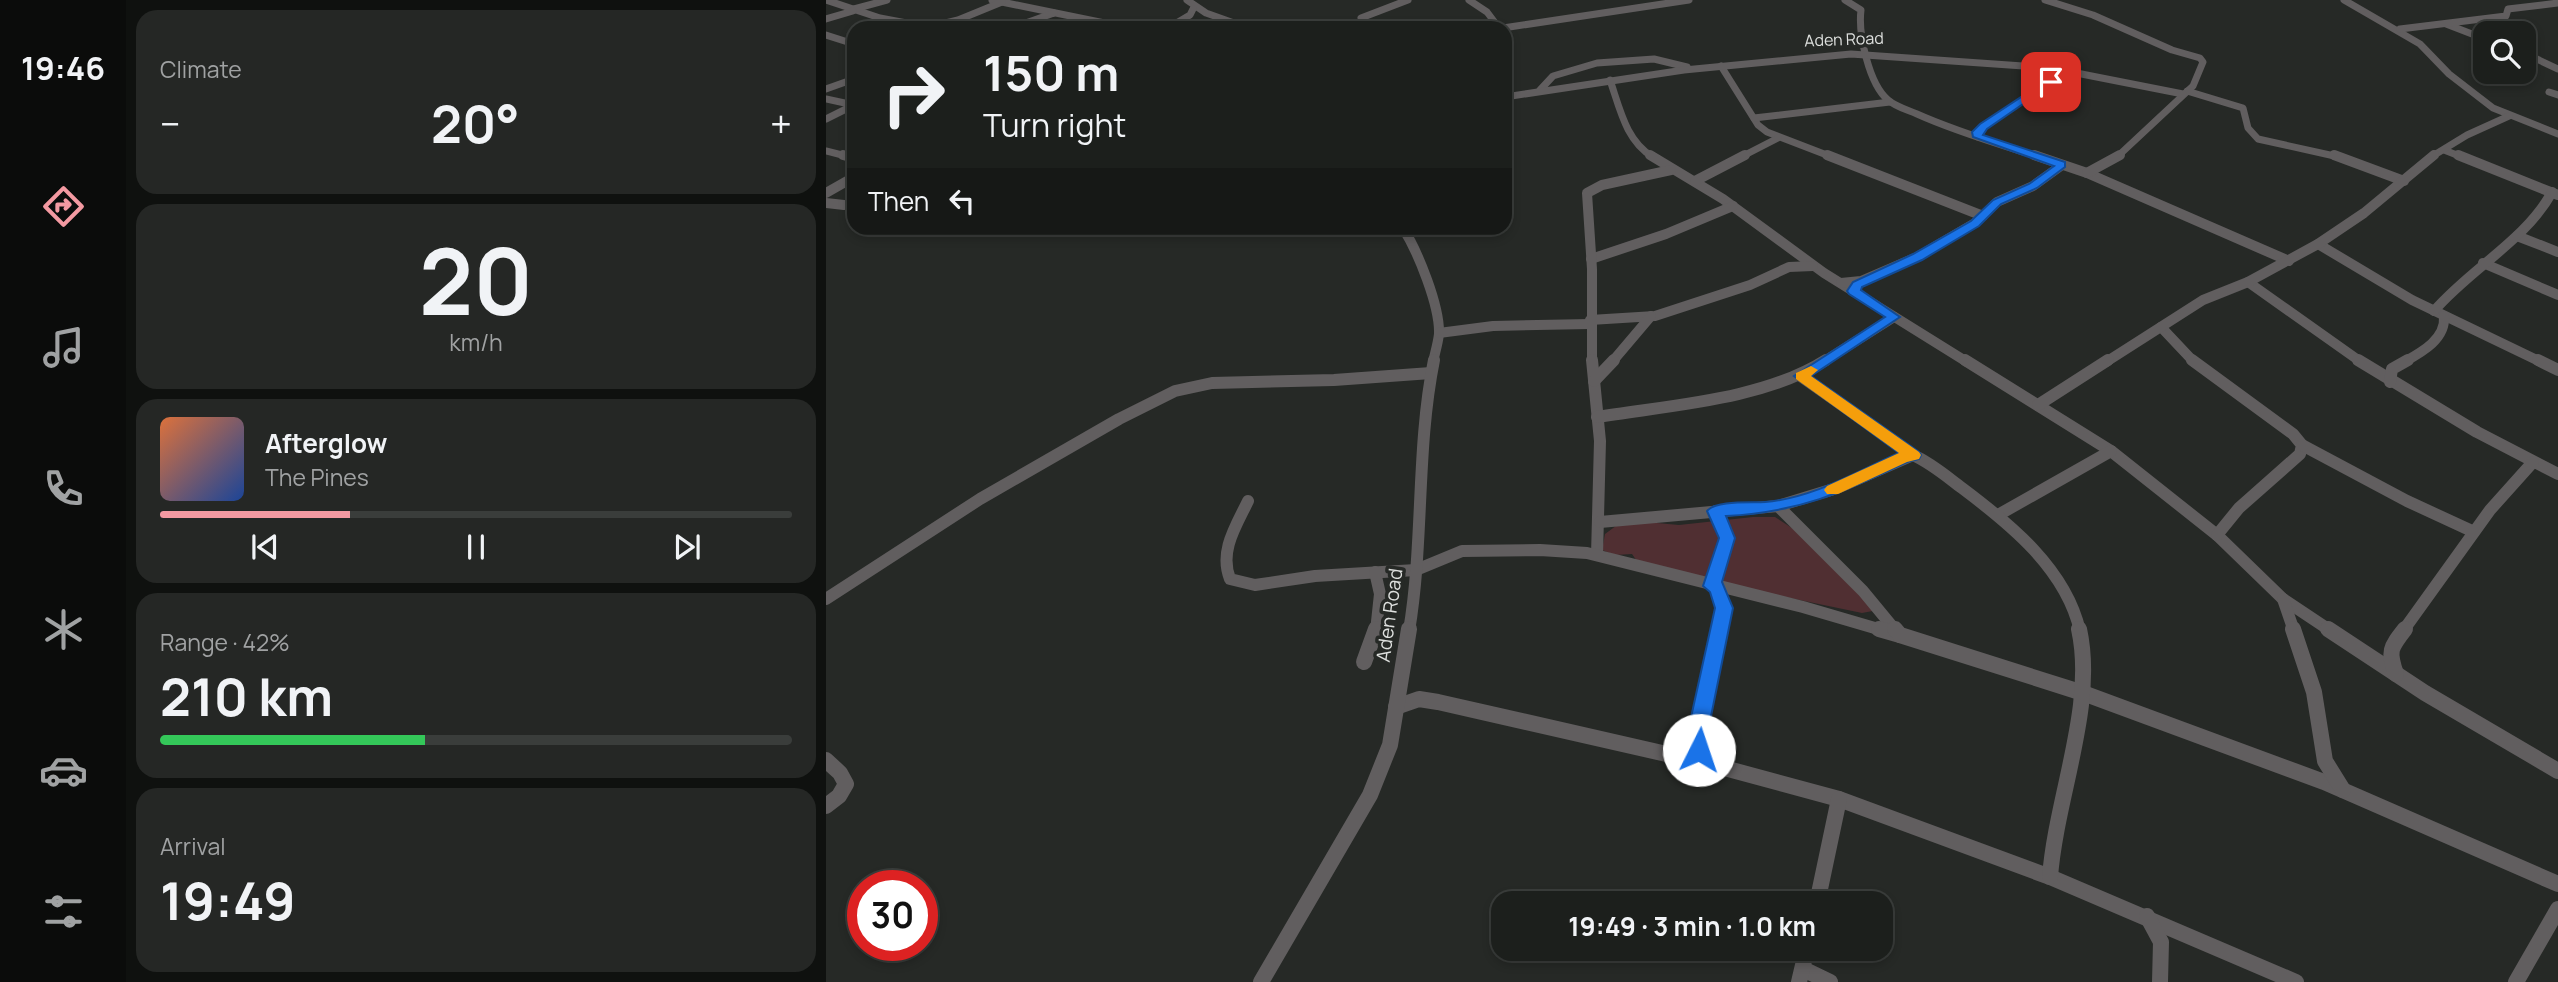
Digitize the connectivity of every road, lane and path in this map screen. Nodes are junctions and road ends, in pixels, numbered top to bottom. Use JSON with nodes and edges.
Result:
{"nodes":[{"id":1,"x":826,"y":0,"type":"edge"},
{"id":2,"x":887,"y":0,"type":"edge"},
{"id":3,"x":992,"y":0,"type":"edge"},
{"id":4,"x":1187,"y":0,"type":"edge"},
{"id":5,"x":1408,"y":0,"type":"edge"},
{"id":6,"x":1469,"y":0,"type":"edge"},
{"id":7,"x":1689,"y":0,"type":"edge"},
{"id":8,"x":1845,"y":0,"type":"edge"},
{"id":9,"x":2045,"y":0,"type":"edge"},
{"id":10,"x":2344,"y":0,"type":"edge"},
{"id":11,"x":1005,"y":1,"type":"edge"},
{"id":12,"x":2558,"y":3,"type":"edge"},
{"id":13,"x":1193,"y":9,"type":"junction"},
{"id":14,"x":852,"y":10,"type":"junction"},
{"id":15,"x":1055,"y":13,"type":"junction"},
{"id":16,"x":826,"y":19,"type":"edge"},
{"id":17,"x":1361,"y":19,"type":"dead end"},
{"id":18,"x":900,"y":21,"type":"edge"},
{"id":19,"x":955,"y":21,"type":"edge"},
{"id":20,"x":1032,"y":21,"type":"edge"},
{"id":21,"x":1094,"y":21,"type":"edge"},
{"id":22,"x":1180,"y":21,"type":"edge"},
{"id":23,"x":1236,"y":21,"type":"edge"},
{"id":24,"x":1495,"y":21,"type":"edge"},
{"id":25,"x":2444,"y":23,"type":"junction"},
{"id":26,"x":1512,"y":26,"type":"edge"},
{"id":27,"x":2396,"y":29,"type":"junction"},
{"id":28,"x":2473,"y":34,"type":"edge"},
{"id":29,"x":826,"y":35,"type":"edge"},
{"id":30,"x":847,"y":42,"type":"edge"},
{"id":31,"x":1865,"y":54,"type":"junction"},
{"id":32,"x":2536,"y":59,"type":"edge"},
{"id":33,"x":1611,"y":63,"type":"junction"},
{"id":34,"x":1721,"y":66,"type":"junction"},
{"id":35,"x":1698,"y":68,"type":"junction"},
{"id":36,"x":2051,"y":68,"type":"junction"},
{"id":37,"x":2558,"y":69,"type":"edge"},
{"id":38,"x":1643,"y":76,"type":"junction"},
{"id":39,"x":1610,"y":80,"type":"junction"},
{"id":40,"x":847,"y":81,"type":"edge"},
{"id":41,"x":826,"y":88,"type":"edge"},
{"id":42,"x":1540,"y":90,"type":"junction"},
{"id":43,"x":2549,"y":92,"type":"dead end"},
{"id":44,"x":2185,"y":93,"type":"junction"},
{"id":45,"x":2558,"y":95,"type":"edge"},
{"id":46,"x":1512,"y":96,"type":"edge"},
{"id":47,"x":826,"y":99,"type":"edge"},
{"id":48,"x":1890,"y":102,"type":"junction"},
{"id":49,"x":847,"y":104,"type":"edge"},
{"id":50,"x":847,"y":108,"type":"edge"},
{"id":51,"x":2508,"y":116,"type":"junction"},
{"id":52,"x":1754,"y":118,"type":"junction"},
{"id":53,"x":826,"y":119,"type":"edge"},
{"id":54,"x":2558,"y":134,"type":"edge"},
{"id":55,"x":1978,"y":137,"type":"junction"},
{"id":56,"x":1778,"y":138,"type":"junction"},
{"id":57,"x":2444,"y":149,"type":"junction"},
{"id":58,"x":826,"y":151,"type":"edge"},
{"id":59,"x":847,"y":156,"type":"edge"},
{"id":60,"x":2062,"y":165,"type":"junction"},
{"id":61,"x":1671,"y":170,"type":"junction"},
{"id":62,"x":2087,"y":173,"type":"junction"},
{"id":63,"x":847,"y":181,"type":"edge"},
{"id":64,"x":1695,"y":181,"type":"junction"},
{"id":65,"x":2404,"y":181,"type":"junction"},
{"id":66,"x":826,"y":193,"type":"edge"},
{"id":67,"x":2555,"y":194,"type":"edge"},
{"id":68,"x":826,"y":203,"type":"edge"},
{"id":69,"x":844,"y":205,"type":"dead end"},
{"id":70,"x":1733,"y":206,"type":"junction"},
{"id":71,"x":1983,"y":216,"type":"junction"},
{"id":72,"x":1407,"y":235,"type":"edge"},
{"id":73,"x":2517,"y":236,"type":"junction"},
{"id":74,"x":2318,"y":244,"type":"junction"},
{"id":75,"x":2558,"y":252,"type":"edge"},
{"id":76,"x":1799,"y":256,"type":"junction"},
{"id":77,"x":1591,"y":260,"type":"junction"},
{"id":78,"x":2289,"y":261,"type":"junction"},
{"id":79,"x":2483,"y":263,"type":"junction"},
{"id":80,"x":1813,"y":266,"type":"junction"},
{"id":81,"x":1788,"y":267,"type":"junction"},
{"id":82,"x":2248,"y":282,"type":"junction"},
{"id":83,"x":1858,"y":286,"type":"junction"},
{"id":84,"x":2558,"y":295,"type":"edge"},
{"id":85,"x":2439,"y":313,"type":"junction"},
{"id":86,"x":1651,"y":316,"type":"junction"},
{"id":87,"x":1894,"y":317,"type":"junction"},
{"id":88,"x":1590,"y":322,"type":"junction"},
{"id":89,"x":2161,"y":327,"type":"junction"},
{"id":90,"x":1439,"y":334,"type":"junction"},
{"id":91,"x":2558,"y":370,"type":"edge"},
{"id":92,"x":1432,"y":373,"type":"junction"},
{"id":93,"x":1801,"y":376,"type":"junction"},
{"id":94,"x":1594,"y":381,"type":"junction"},
{"id":95,"x":2390,"y":382,"type":"junction"},
{"id":96,"x":2038,"y":405,"type":"junction"},
{"id":97,"x":1597,"y":417,"type":"junction"},
{"id":98,"x":2302,"y":445,"type":"junction"},
{"id":99,"x":2111,"y":451,"type":"junction"},
{"id":100,"x":1913,"y":455,"type":"junction"},
{"id":101,"x":2533,"y":462,"type":"junction"},
{"id":102,"x":2558,"y":474,"type":"edge"},
{"id":103,"x":1248,"y":500,"type":"dead end"},
{"id":104,"x":1778,"y":506,"type":"junction"},
{"id":105,"x":1716,"y":511,"type":"junction"},
{"id":106,"x":1998,"y":515,"type":"junction"},
{"id":107,"x":1600,"y":522,"type":"junction"},
{"id":108,"x":2472,"y":531,"type":"junction"},
{"id":109,"x":2217,"y":535,"type":"junction"},
{"id":110,"x":1597,"y":555,"type":"junction"},
{"id":111,"x":1416,"y":570,"type":"junction"},
{"id":112,"x":1375,"y":572,"type":"junction"},
{"id":113,"x":1715,"y":586,"type":"junction"},
{"id":114,"x":826,"y":599,"type":"edge"},
{"id":115,"x":2283,"y":599,"type":"junction"},
{"id":116,"x":1900,"y":635,"type":"junction"},
{"id":117,"x":1364,"y":662,"type":"dead end"},
{"id":118,"x":2396,"y":674,"type":"junction"},
{"id":119,"x":2083,"y":693,"type":"junction"},
{"id":120,"x":1396,"y":707,"type":"junction"},
{"id":121,"x":826,"y":760,"type":"edge"},
{"id":122,"x":1706,"y":763,"type":"junction"},
{"id":123,"x":2558,"y":771,"type":"edge"},
{"id":124,"x":2344,"y":791,"type":"junction"},
{"id":125,"x":1839,"y":799,"type":"junction"},
{"id":126,"x":826,"y":806,"type":"edge"},
{"id":127,"x":2050,"y":877,"type":"junction"},
{"id":128,"x":2558,"y":884,"type":"edge"},
{"id":129,"x":1820,"y":891,"type":"edge"},
{"id":130,"x":2558,"y":909,"type":"edge"},
{"id":131,"x":2147,"y":916,"type":"junction"},
{"id":132,"x":1801,"y":976,"type":"edge"},
{"id":133,"x":1261,"y":982,"type":"edge"},
{"id":134,"x":1830,"y":982,"type":"edge"},
{"id":135,"x":2160,"y":982,"type":"edge"},
{"id":136,"x":2296,"y":982,"type":"edge"},
{"id":137,"x":2516,"y":982,"type":"edge"}],
"edges":[{"from":1,"to":14,"type":"street"},
{"from":2,"to":14,"type":"street"},
{"from":3,"to":11,"type":"street"},
{"from":4,"to":13,"type":"street"},
{"from":5,"to":17,"type":"street"},
{"from":6,"to":24,"type":"street"},
{"from":7,"to":26,"type":"street"},
{"from":8,"to":31,"type":"street"},
{"from":9,"to":44,"type":"street"},
{"from":10,"to":27,"type":"street"},
{"from":11,"to":15,"type":"street"},
{"from":11,"to":19,"type":"street"},
{"from":12,"to":25,"type":"street"},
{"from":13,"to":22,"type":"street"},
{"from":13,"to":23,"type":"street"},
{"from":14,"to":16,"type":"street"},
{"from":14,"to":18,"type":"street"},
{"from":15,"to":20,"type":"street"},
{"from":15,"to":21,"type":"street"},
{"from":25,"to":27,"type":"street"},
{"from":25,"to":28,"type":"street"},
{"from":27,"to":51,"type":"street"},
{"from":29,"to":30,"type":"street"},
{"from":31,"to":34,"type":"street","name":"Aden Road"},
{"from":31,"to":36,"type":"street","name":"Aden Road"},
{"from":31,"to":48,"type":"street"},
{"from":32,"to":37,"type":"street"},
{"from":33,"to":35,"type":"street"},
{"from":33,"to":38,"type":"street"},
{"from":33,"to":42,"type":"street"},
{"from":34,"to":35,"type":"street","name":"Aden Road"},
{"from":34,"to":52,"type":"street"},
{"from":35,"to":38,"type":"street","name":"Aden Road"},
{"from":36,"to":44,"type":"street","name":"Aden Road"},
{"from":36,"to":55,"type":"street"},
{"from":38,"to":39,"type":"street","name":"Aden Road"},
{"from":39,"to":42,"type":"street","name":"Aden Road"},
{"from":39,"to":61,"type":"street"},
{"from":40,"to":41,"type":"street"},
{"from":42,"to":46,"type":"street","name":"Aden Road"},
{"from":43,"to":45,"type":"street"},
{"from":44,"to":62,"type":"street"},
{"from":44,"to":65,"type":"street","name":"Aden Road"},
{"from":47,"to":49,"type":"street"},
{"from":48,"to":52,"type":"street"},
{"from":48,"to":55,"type":"street"},
{"from":50,"to":53,"type":"street"},
{"from":51,"to":54,"type":"street"},
{"from":51,"to":57,"type":"street"},
{"from":52,"to":56,"type":"street"},
{"from":55,"to":60,"type":"street"},
{"from":56,"to":64,"type":"street"},
{"from":56,"to":71,"type":"street"},
{"from":57,"to":65,"type":"street"},
{"from":57,"to":67,"type":"street"},
{"from":58,"to":59,"type":"street"},
{"from":60,"to":62,"type":"street"},
{"from":60,"to":71,"type":"street"},
{"from":61,"to":64,"type":"street"},
{"from":61,"to":77,"type":"street"},
{"from":62,"to":78,"type":"street"},
{"from":63,"to":66,"type":"street"},
{"from":64,"to":70,"type":"street"},
{"from":65,"to":74,"type":"street"},
{"from":67,"to":73,"type":"street"},
{"from":68,"to":69,"type":"street"},
{"from":70,"to":76,"type":"street"},
{"from":70,"to":77,"type":"street"},
{"from":71,"to":83,"type":"street"},
{"from":72,"to":90,"type":"street","name":"Aden Road"},
{"from":73,"to":75,"type":"street"},
{"from":73,"to":79,"type":"street"},
{"from":74,"to":78,"type":"street"},
{"from":74,"to":85,"type":"street"},
{"from":76,"to":80,"type":"street"},
{"from":76,"to":81,"type":"street"},
{"from":77,"to":88,"type":"street"},
{"from":78,"to":82,"type":"street"},
{"from":79,"to":84,"type":"street"},
{"from":79,"to":85,"type":"street"},
{"from":80,"to":81,"type":"street"},
{"from":80,"to":83,"type":"street"},
{"from":81,"to":86,"type":"street"},
{"from":82,"to":89,"type":"street"},
{"from":82,"to":95,"type":"street"},
{"from":83,"to":87,"type":"street"},
{"from":85,"to":91,"type":"street"},
{"from":85,"to":95,"type":"street"},
{"from":86,"to":88,"type":"street"},
{"from":86,"to":94,"type":"street"},
{"from":87,"to":93,"type":"street"},
{"from":87,"to":96,"type":"street"},
{"from":88,"to":90,"type":"street"},
{"from":88,"to":94,"type":"street"},
{"from":89,"to":96,"type":"street"},
{"from":89,"to":98,"type":"street"},
{"from":90,"to":92,"type":"street","name":"Aden Road"},
{"from":92,"to":111,"type":"street","name":"Aden Road"},
{"from":92,"to":114,"type":"street"},
{"from":93,"to":97,"type":"street"},
{"from":93,"to":100,"type":"street"},
{"from":94,"to":97,"type":"street"},
{"from":95,"to":101,"type":"street"},
{"from":96,"to":99,"type":"street"},
{"from":97,"to":107,"type":"street"},
{"from":98,"to":108,"type":"street"},
{"from":98,"to":109,"type":"street"},
{"from":99,"to":106,"type":"street"},
{"from":99,"to":109,"type":"street"},
{"from":100,"to":104,"type":"street"},
{"from":100,"to":106,"type":"street"},
{"from":101,"to":102,"type":"street"},
{"from":101,"to":108,"type":"street"},
{"from":103,"to":112,"type":"street"},
{"from":104,"to":105,"type":"street"},
{"from":104,"to":116,"type":"street"},
{"from":105,"to":107,"type":"street"},
{"from":105,"to":113,"type":"street"},
{"from":106,"to":119,"type":"street"},
{"from":107,"to":110,"type":"street"},
{"from":108,"to":118,"type":"street"},
{"from":109,"to":115,"type":"street"},
{"from":110,"to":111,"type":"street"},
{"from":110,"to":113,"type":"street"},
{"from":111,"to":112,"type":"street"},
{"from":111,"to":120,"type":"street","name":"Aden Road"},
{"from":112,"to":117,"type":"street"},
{"from":113,"to":116,"type":"street"},
{"from":113,"to":122,"type":"street"},
{"from":115,"to":118,"type":"street"},
{"from":115,"to":124,"type":"street"},
{"from":116,"to":119,"type":"street"},
{"from":118,"to":123,"type":"street"},
{"from":119,"to":124,"type":"street"},
{"from":119,"to":127,"type":"street"},
{"from":120,"to":122,"type":"street"},
{"from":120,"to":133,"type":"street","name":"Aden Road"},
{"from":121,"to":126,"type":"street"},
{"from":122,"to":125,"type":"street"},
{"from":124,"to":128,"type":"street"},
{"from":125,"to":127,"type":"street"},
{"from":125,"to":129,"type":"street"},
{"from":127,"to":131,"type":"street"},
{"from":130,"to":137,"type":"street"},
{"from":131,"to":135,"type":"street"},
{"from":131,"to":136,"type":"street"},
{"from":132,"to":134,"type":"street"}]}
